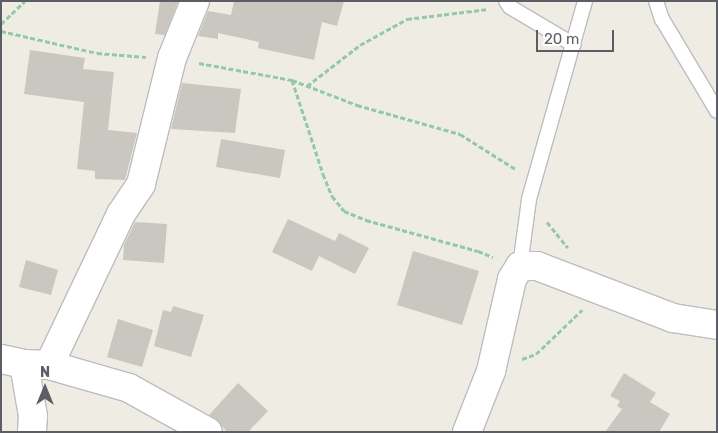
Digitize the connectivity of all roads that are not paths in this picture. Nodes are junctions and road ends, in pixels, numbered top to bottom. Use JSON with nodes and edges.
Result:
{"nodes":[{"id":1,"x":195,"y":1,"type":"edge"},
{"id":2,"x":585,"y":1,"type":"edge"},
{"id":3,"x":656,"y":1,"type":"edge"},
{"id":4,"x":508,"y":4,"type":"edge"},
{"id":5,"x":574,"y":45,"type":"junction"},
{"id":6,"x":717,"y":111,"type":"edge"},
{"id":7,"x":520,"y":266,"type":"junction"},
{"id":8,"x":717,"y":325,"type":"edge"},
{"id":9,"x":25,"y":363,"type":"edge"},
{"id":10,"x":32,"y":432,"type":"edge"},
{"id":11,"x":208,"y":432,"type":"edge"},
{"id":12,"x":467,"y":432,"type":"edge"}],
"edges":[{"from":1,"to":9,"type":"street"},
{"from":2,"to":5,"type":"lane"},
{"from":3,"to":6,"type":"lane"},
{"from":4,"to":5,"type":"lane"},
{"from":5,"to":7,"type":"lane"},
{"from":7,"to":8,"type":"street"},
{"from":7,"to":12,"type":"street"},
{"from":9,"to":10,"type":"street"},
{"from":9,"to":11,"type":"street"}]}
